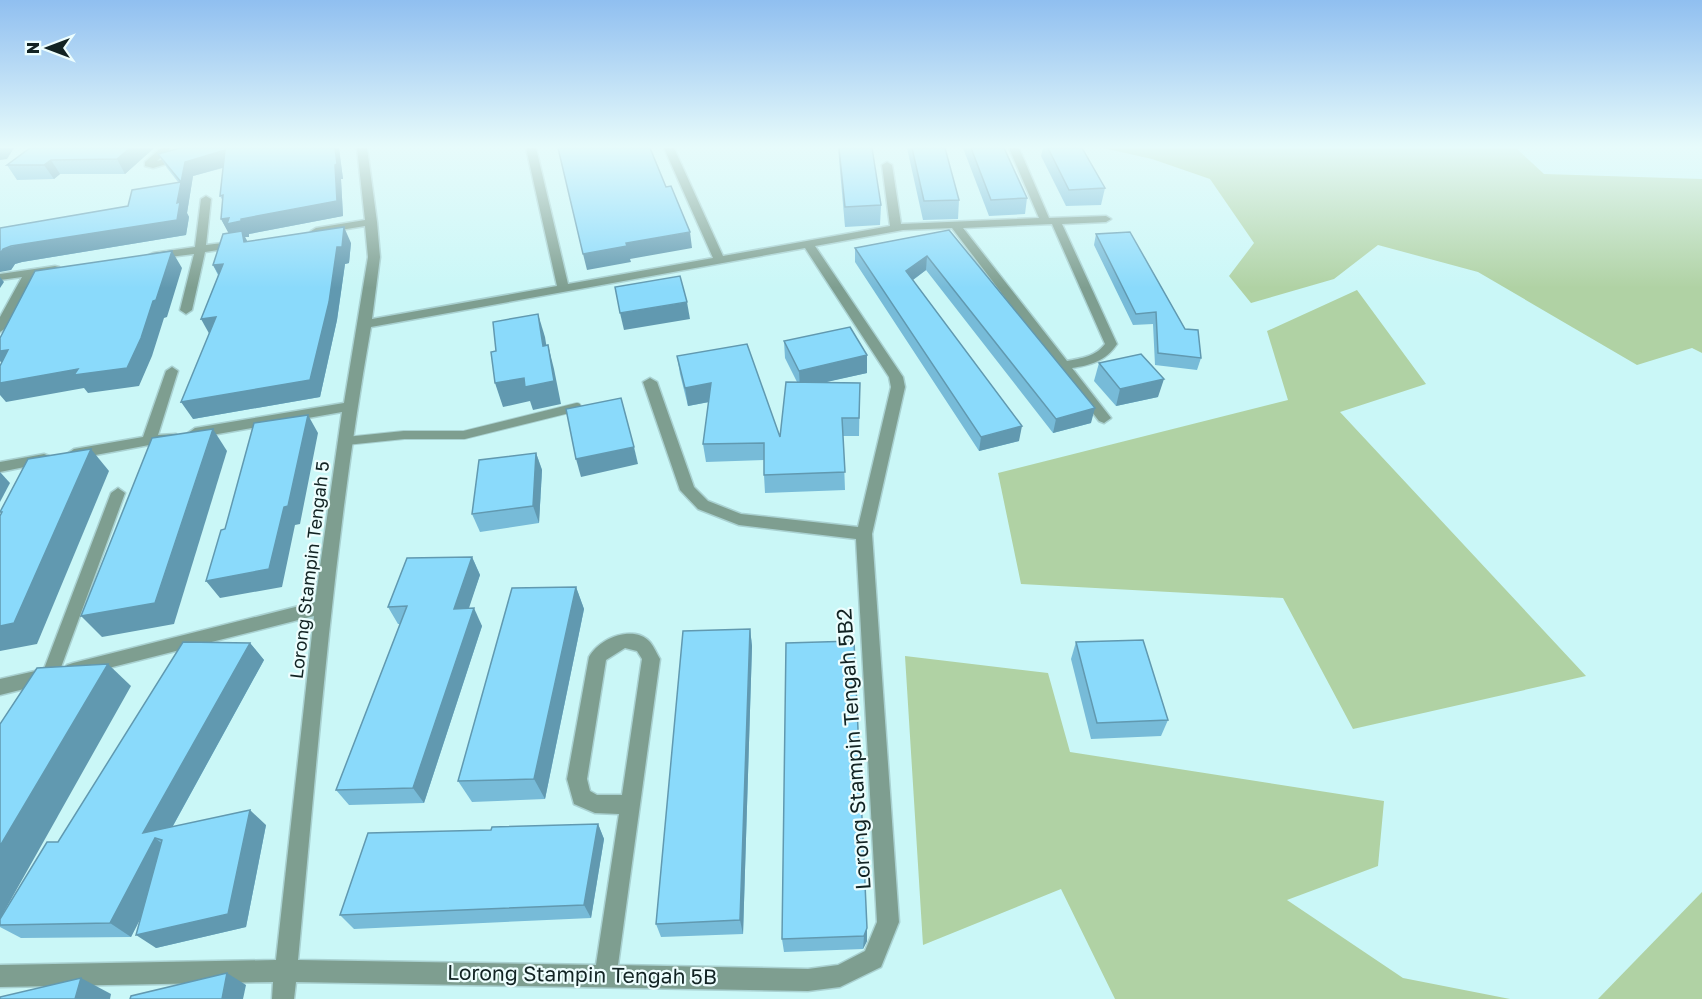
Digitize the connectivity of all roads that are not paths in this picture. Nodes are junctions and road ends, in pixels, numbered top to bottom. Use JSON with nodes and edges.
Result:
{"nodes":[{"id":1,"x":368,"y":195,"type":"edge"},
{"id":2,"x":542,"y":195,"type":"edge"},
{"id":3,"x":690,"y":195,"type":"edge"},
{"id":4,"x":891,"y":195,"type":"edge"},
{"id":5,"x":1037,"y":195,"type":"edge"},
{"id":6,"x":206,"y":199,"type":"dead end"},
{"id":7,"x":1106,"y":219,"type":"dead end"},
{"id":8,"x":1050,"y":220,"type":"junction"},
{"id":9,"x":372,"y":222,"type":"junction"},
{"id":10,"x":955,"y":225,"type":"junction"},
{"id":11,"x":896,"y":228,"type":"junction"},
{"id":12,"x":303,"y":233,"type":"edge"},
{"id":13,"x":246,"y":242,"type":"edge"},
{"id":14,"x":808,"y":244,"type":"junction"},
{"id":15,"x":200,"y":250,"type":"junction"},
{"id":16,"x":143,"y":257,"type":"edge"},
{"id":17,"x":720,"y":261,"type":"junction"},
{"id":18,"x":64,"y":268,"type":"edge"},
{"id":19,"x":30,"y":273,"type":"junction"},
{"id":20,"x":0,"y":277,"type":"edge"},
{"id":21,"x":563,"y":288,"type":"junction"},
{"id":22,"x":186,"y":310,"type":"dead end"},
{"id":23,"x":366,"y":324,"type":"junction"},
{"id":24,"x":0,"y":328,"type":"edge"},
{"id":25,"x":1064,"y":365,"type":"junction"},
{"id":26,"x":172,"y":371,"type":"dead end"},
{"id":27,"x":650,"y":382,"type":"dead end"},
{"id":28,"x":350,"y":406,"type":"junction"},
{"id":29,"x":578,"y":407,"type":"edge"},
{"id":30,"x":1104,"y":418,"type":"dead end"},
{"id":31,"x":149,"y":441,"type":"junction"},
{"id":32,"x":346,"y":441,"type":"junction"},
{"id":33,"x":0,"y":467,"type":"edge"},
{"id":34,"x":118,"y":493,"type":"dead end"},
{"id":35,"x":864,"y":534,"type":"junction"},
{"id":36,"x":323,"y":608,"type":"junction"},
{"id":37,"x":50,"y":676,"type":"junction"},
{"id":38,"x":31,"y":680,"type":"junction"},
{"id":39,"x":0,"y":687,"type":"edge"},
{"id":40,"x":19,"y":699,"type":"edge"},
{"id":41,"x":630,"y":805,"type":"junction"},
{"id":42,"x":873,"y":959,"type":"joint"},
{"id":43,"x":287,"y":971,"type":"junction"},
{"id":44,"x":606,"y":975,"type":"junction"},
{"id":45,"x":0,"y":976,"type":"edge"},
{"id":46,"x":283,"y":999,"type":"edge"}],
"edges":[{"from":1,"to":9,"type":"street","name":"Lorong Stampin Tengah 5"},
{"from":2,"to":21,"type":"street"},
{"from":3,"to":17,"type":"street"},
{"from":4,"to":11,"type":"street"},
{"from":5,"to":8,"type":"street"},
{"from":6,"to":15,"type":"street"},
{"from":7,"to":8,"type":"street"},
{"from":8,"to":10,"type":"street"},
{"from":8,"to":25,"type":"street"},
{"from":9,"to":12,"type":"street"},
{"from":9,"to":23,"type":"street","name":"Lorong Stampin Tengah 5"},
{"from":10,"to":11,"type":"street"},
{"from":10,"to":25,"type":"street"},
{"from":11,"to":14,"type":"street"},
{"from":13,"to":15,"type":"street"},
{"from":14,"to":17,"type":"street"},
{"from":14,"to":35,"type":"street","name":"Lorong Stampin Tengah 5B2"},
{"from":15,"to":16,"type":"street"},
{"from":15,"to":22,"type":"street"},
{"from":17,"to":21,"type":"street"},
{"from":18,"to":19,"type":"street"},
{"from":19,"to":20,"type":"street"},
{"from":19,"to":24,"type":"street"},
{"from":21,"to":23,"type":"street"},
{"from":23,"to":28,"type":"street","name":"Lorong Stampin Tengah 5"},
{"from":25,"to":30,"type":"street"},
{"from":26,"to":31,"type":"street"},
{"from":27,"to":35,"type":"street"},
{"from":28,"to":31,"type":"street"},
{"from":28,"to":32,"type":"street","name":"Lorong Stampin Tengah 5"},
{"from":29,"to":32,"type":"lane"},
{"from":31,"to":33,"type":"street"},
{"from":32,"to":36,"type":"street","name":"Lorong Stampin Tengah 5"},
{"from":34,"to":37,"type":"street"},
{"from":35,"to":42,"type":"street","name":"Lorong Stampin Tengah 5B2"},
{"from":36,"to":37,"type":"street"},
{"from":36,"to":43,"type":"street","name":"Lorong Stampin Tengah 5"},
{"from":37,"to":38,"type":"street"},
{"from":38,"to":39,"type":"street"},
{"from":38,"to":40,"type":"street"},
{"from":41,"to":41,"type":"street"},
{"from":41,"to":44,"type":"street"},
{"from":42,"to":44,"type":"street","name":"Lorong Stampin Tengah 5B"},
{"from":43,"to":44,"type":"street","name":"Lorong Stampin Tengah 5B"},
{"from":43,"to":45,"type":"street","name":"Lorong Stampin Tengah 5B"},
{"from":43,"to":46,"type":"street","name":"Lorong Stampin Tengah 5"}]}
